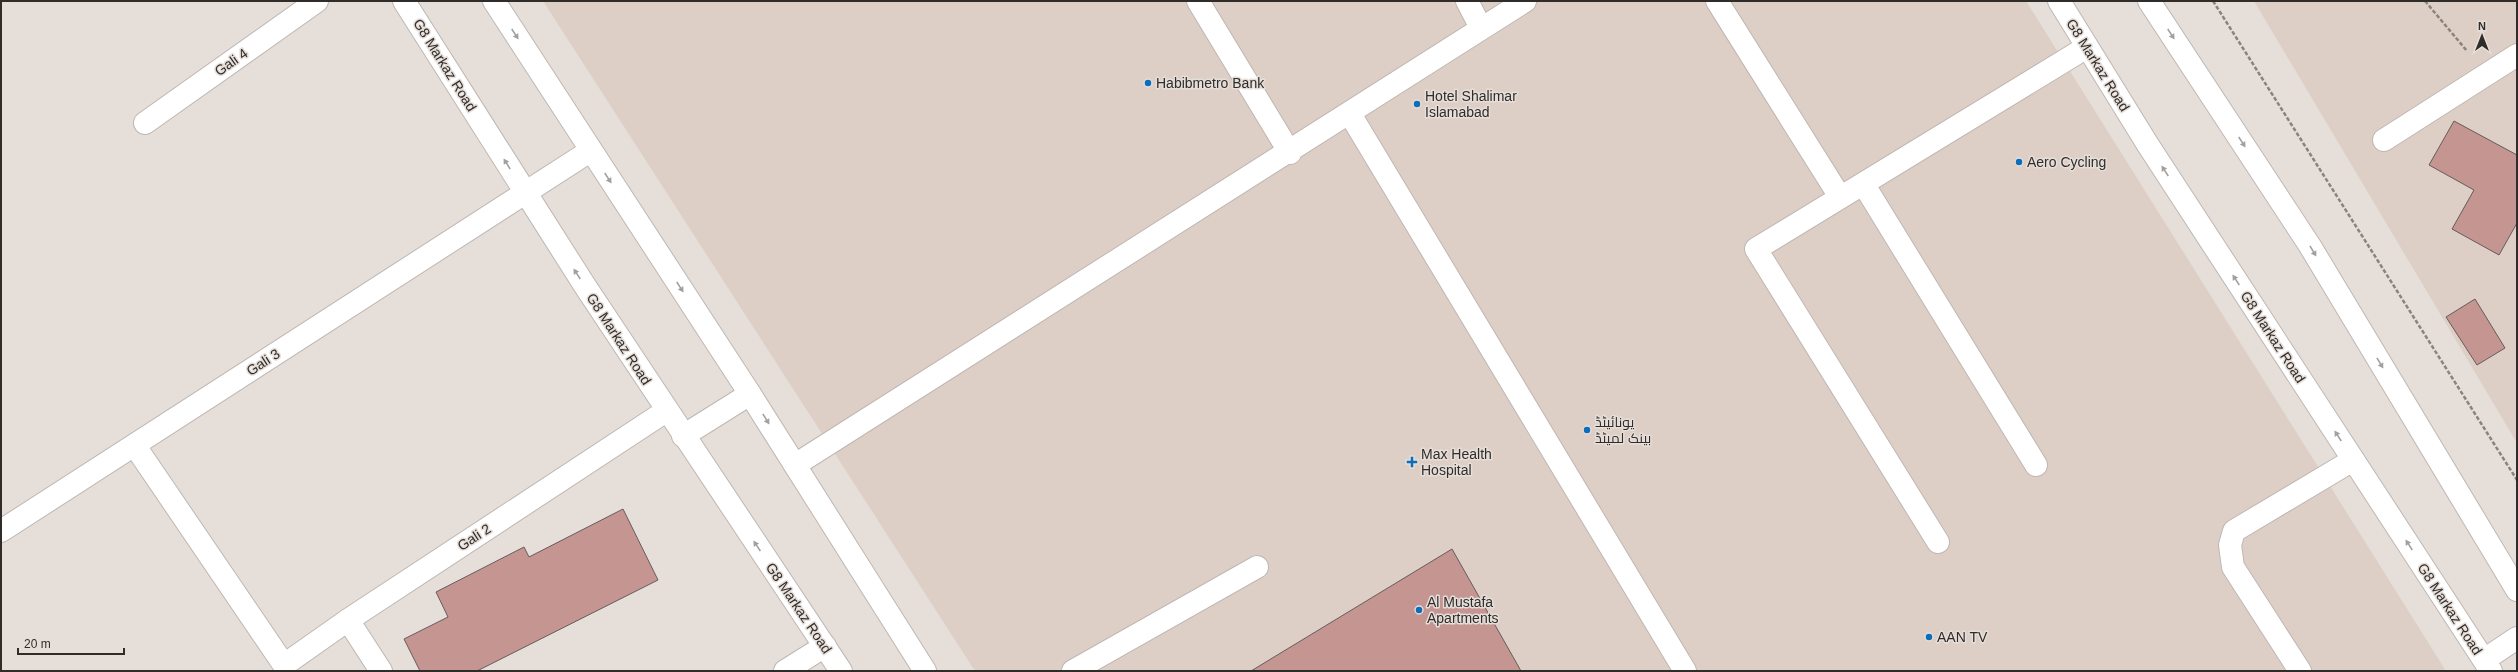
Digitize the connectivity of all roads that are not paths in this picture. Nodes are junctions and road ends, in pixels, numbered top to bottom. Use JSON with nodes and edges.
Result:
{"nodes":[{"id":1,"x":317,"y":1,"type":"edge"},
{"id":2,"x":404,"y":1,"type":"edge"},
{"id":3,"x":494,"y":1,"type":"edge"},
{"id":4,"x":1198,"y":1,"type":"edge"},
{"id":5,"x":1467,"y":1,"type":"edge"},
{"id":6,"x":1525,"y":1,"type":"edge"},
{"id":7,"x":1718,"y":1,"type":"edge"},
{"id":8,"x":2059,"y":1,"type":"edge"},
{"id":9,"x":2149,"y":1,"type":"edge"},
{"id":10,"x":1482,"y":28,"type":"junction"},
{"id":11,"x":2088,"y":47,"type":"junction"},
{"id":12,"x":2517,"y":56,"type":"edge"},
{"id":13,"x":1350,"y":114,"type":"junction"},
{"id":14,"x":145,"y":123,"type":"dead end"},
{"id":15,"x":2384,"y":140,"type":"dead end"},
{"id":16,"x":590,"y":151,"type":"junction"},
{"id":17,"x":1290,"y":152,"type":"junction"},
{"id":18,"x":1864,"y":185,"type":"junction"},
{"id":19,"x":524,"y":191,"type":"junction"},
{"id":20,"x":1840,"y":197,"type":"junction"},
{"id":21,"x":750,"y":394,"type":"junction"},
{"id":22,"x":666,"y":411,"type":"junction"},
{"id":23,"x":683,"y":436,"type":"junction"},
{"id":24,"x":135,"y":446,"type":"junction"},
{"id":25,"x":2353,"y":460,"type":"junction"},
{"id":26,"x":795,"y":465,"type":"junction"},
{"id":27,"x":2036,"y":465,"type":"dead end"},
{"id":28,"x":1,"y":531,"type":"edge"},
{"id":29,"x":1938,"y":542,"type":"dead end"},
{"id":30,"x":1257,"y":567,"type":"dead end"},
{"id":31,"x":2517,"y":590,"type":"edge"},
{"id":32,"x":348,"y":620,"type":"junction"},
{"id":33,"x":2517,"y":638,"type":"edge"},
{"id":34,"x":825,"y":646,"type":"junction"},
{"id":35,"x":2488,"y":665,"type":"edge"},
{"id":36,"x":382,"y":671,"type":"edge"},
{"id":37,"x":785,"y":671,"type":"edge"},
{"id":38,"x":841,"y":671,"type":"edge"},
{"id":39,"x":925,"y":671,"type":"edge"},
{"id":40,"x":1072,"y":671,"type":"edge"},
{"id":41,"x":1685,"y":671,"type":"edge"},
{"id":42,"x":2300,"y":671,"type":"edge"}],
"edges":[{"from":1,"to":14,"type":"street","name":"Gali 4"},
{"from":19,"to":2,"type":"street","name":"G8 Markaz Road","one_way":true},
{"from":3,"to":16,"type":"street","one_way":true},
{"from":4,"to":17,"type":"street"},
{"from":5,"to":10,"type":"street"},
{"from":6,"to":10,"type":"street"},
{"from":7,"to":20,"type":"street"},
{"from":8,"to":11,"type":"street","name":"G8 Markaz Road"},
{"from":9,"to":31,"type":"street","one_way":true},
{"from":10,"to":13,"type":"street"},
{"from":11,"to":18,"type":"street"},
{"from":25,"to":11,"type":"street","name":"G8 Markaz Road","one_way":true},
{"from":12,"to":15,"type":"street"},
{"from":13,"to":17,"type":"street"},
{"from":13,"to":41,"type":"street"},
{"from":16,"to":19,"type":"street","name":"Gali 3"},
{"from":16,"to":21,"type":"street","one_way":true},
{"from":17,"to":26,"type":"street"},
{"from":18,"to":20,"type":"street"},
{"from":18,"to":27,"type":"street"},
{"from":22,"to":19,"type":"street","name":"G8 Markaz Road","one_way":true},
{"from":19,"to":24,"type":"street","name":"Gali 3"},
{"from":20,"to":29,"type":"street"},
{"from":21,"to":23,"type":"street"},
{"from":21,"to":26,"type":"street","one_way":true},
{"from":22,"to":23,"type":"street","name":"G8 Markaz Road"},
{"from":22,"to":32,"type":"street","name":"Gali 2"},
{"from":34,"to":23,"type":"street","name":"G8 Markaz Road","one_way":true},
{"from":24,"to":28,"type":"street","name":"Gali 3"},
{"from":24,"to":32,"type":"street","name":"Gali 2"},
{"from":35,"to":25,"type":"street","name":"G8 Markaz Road","one_way":true},
{"from":25,"to":42,"type":"street"},
{"from":26,"to":39,"type":"street"},
{"from":30,"to":40,"type":"street"},
{"from":32,"to":36,"type":"street"},
{"from":33,"to":35,"type":"street"},
{"from":34,"to":37,"type":"street"},
{"from":34,"to":38,"type":"street","name":"G8 Markaz Road"}]}
